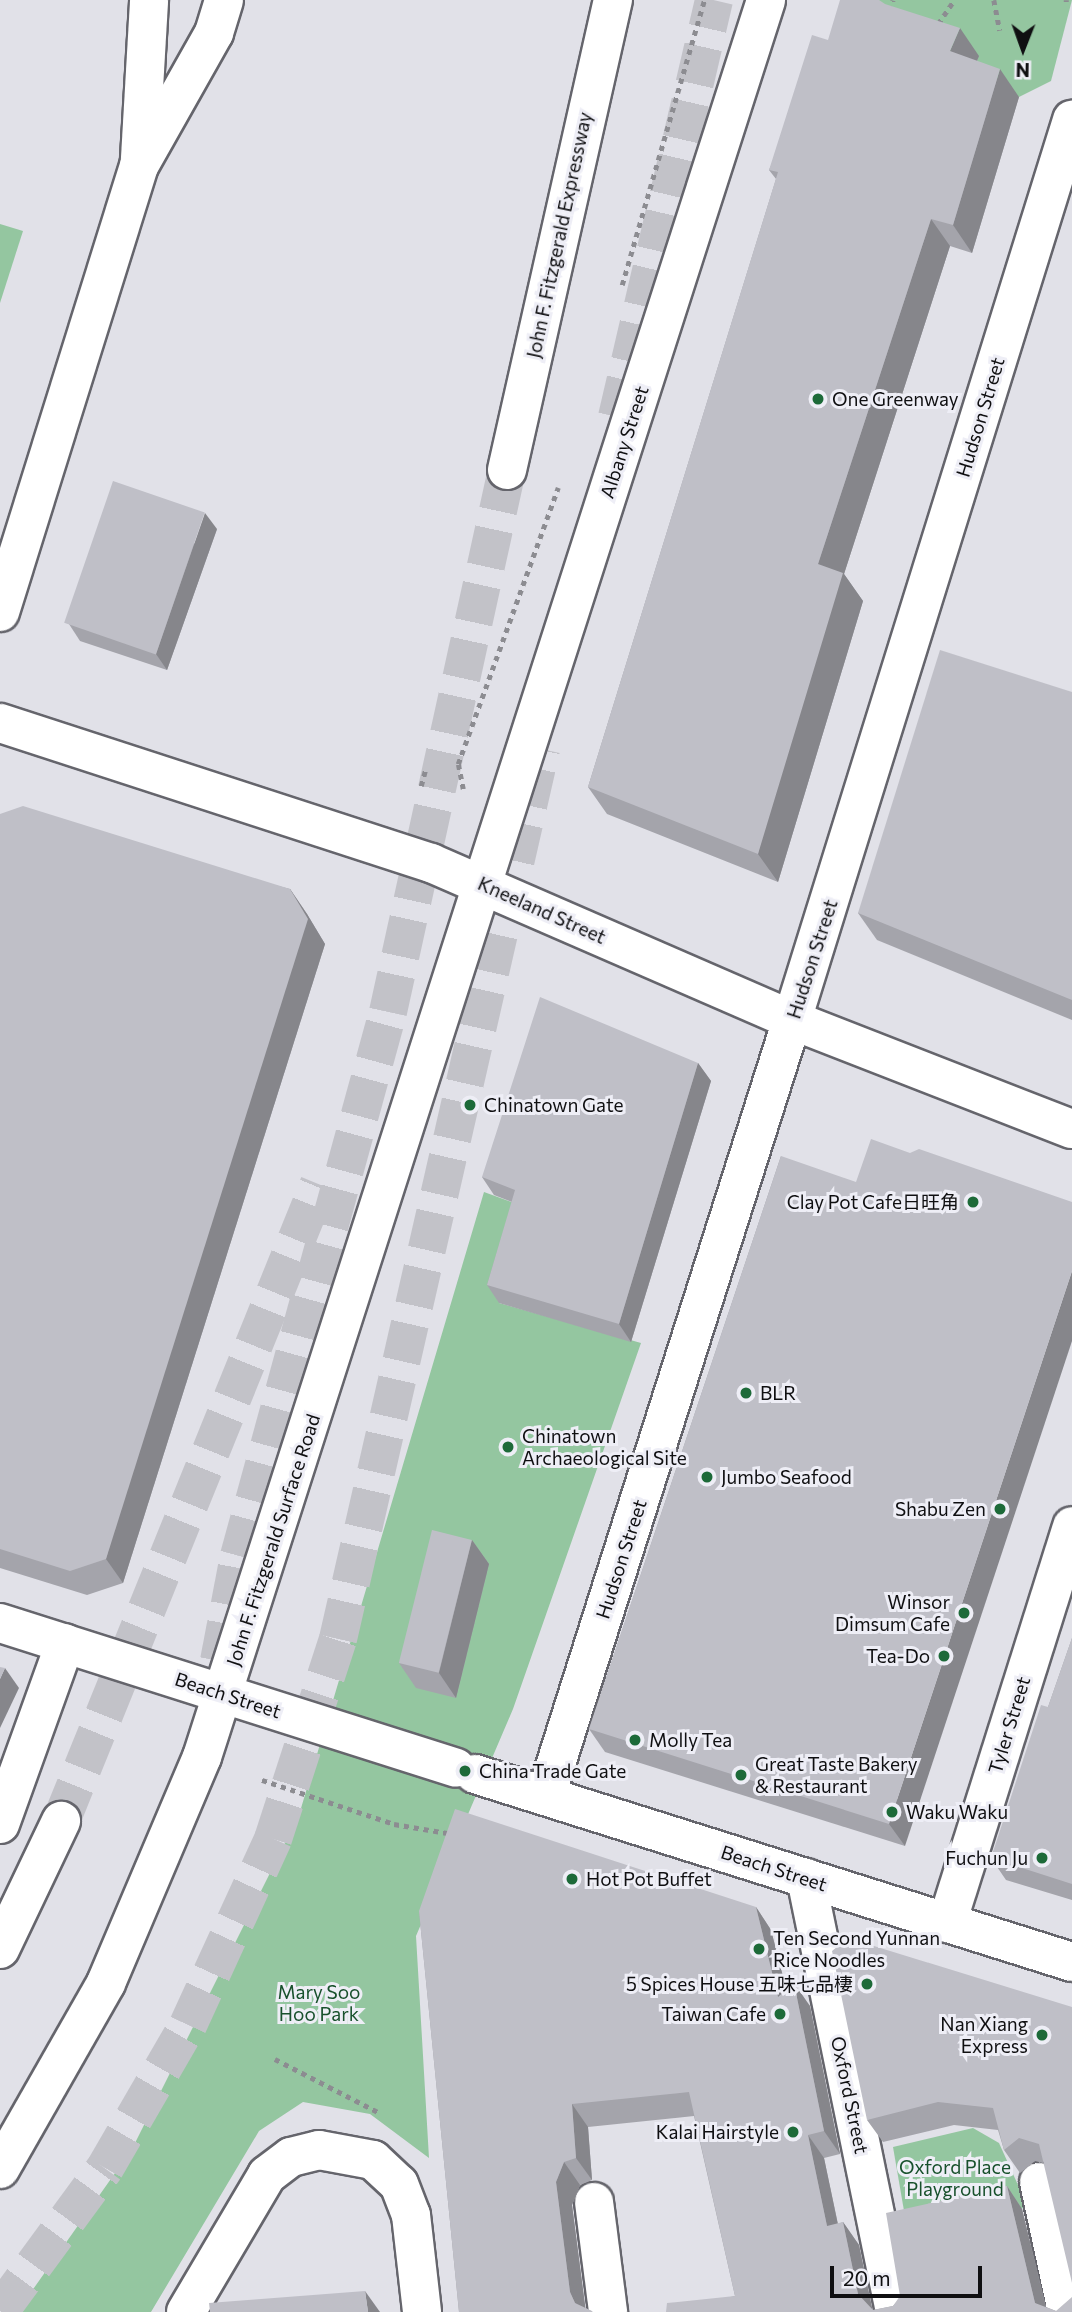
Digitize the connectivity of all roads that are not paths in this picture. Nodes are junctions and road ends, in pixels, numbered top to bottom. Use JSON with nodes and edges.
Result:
{"nodes":[{"id":1,"x":149,"y":0,"type":"edge"},
{"id":2,"x":224,"y":0,"type":"edge"},
{"id":3,"x":613,"y":0,"type":"edge"},
{"id":4,"x":766,"y":0,"type":"edge"},
{"id":5,"x":1069,"y":139,"type":"edge"},
{"id":6,"x":139,"y":166,"type":"junction"},
{"id":7,"x":507,"y":470,"type":"tunnel mouth"},
{"id":8,"x":0,"y":612,"type":"edge"},
{"id":9,"x":0,"y":723,"type":"edge"},
{"id":10,"x":482,"y":884,"type":"junction"},
{"id":11,"x":792,"y":1020,"type":"junction"},
{"id":12,"x":1072,"y":1129,"type":"edge"},
{"id":13,"x":1072,"y":1526,"type":"edge"},
{"id":14,"x":0,"y":1623,"type":"edge"},
{"id":15,"x":65,"y":1643,"type":"junction"},
{"id":16,"x":224,"y":1694,"type":"junction"},
{"id":17,"x":546,"y":1795,"type":"junction"},
{"id":18,"x":61,"y":1821,"type":"tunnel mouth"},
{"id":19,"x":0,"y":1824,"type":"edge"},
{"id":20,"x":806,"y":1878,"type":"junction"},
{"id":21,"x":947,"y":1923,"type":"junction"},
{"id":22,"x":0,"y":1950,"type":"edge"},
{"id":23,"x":1072,"y":1962,"type":"edge"},
{"id":24,"x":0,"y":2169,"type":"edge"},
{"id":25,"x":1039,"y":2182,"type":"edge"},
{"id":26,"x":594,"y":2202,"type":"dead end"},
{"id":27,"x":186,"y":2312,"type":"edge"},
{"id":28,"x":422,"y":2312,"type":"edge"},
{"id":29,"x":608,"y":2312,"type":"edge"},
{"id":30,"x":895,"y":2312,"type":"edge"},
{"id":31,"x":1067,"y":2312,"type":"edge"}],
"edges":[{"from":1,"to":6,"type":"main road"},
{"from":2,"to":6,"type":"main road"},
{"from":3,"to":7,"type":"main road","name":"John F. Fitzgerald Expressway"},
{"from":4,"to":10,"type":"main road","name":"Albany Street"},
{"from":5,"to":11,"type":"main road","name":"Hudson Street"},
{"from":6,"to":8,"type":"main road"},
{"from":9,"to":10,"type":"main road","name":"Kneeland Street"},
{"from":10,"to":11,"type":"main road","name":"Kneeland Street"},
{"from":10,"to":16,"type":"main road","name":"John F. Fitzgerald Surface Road"},
{"from":11,"to":12,"type":"main road","name":"Kneeland Street"},
{"from":11,"to":17,"type":"main road","name":"Hudson Street"},
{"from":13,"to":21,"type":"main road","name":"Tyler Street"},
{"from":14,"to":15,"type":"main road","name":"Beach Street"},
{"from":15,"to":16,"type":"main road","name":"Beach Street"},
{"from":15,"to":19,"type":"main road"},
{"from":16,"to":17,"type":"main road","name":"Beach Street"},
{"from":16,"to":24,"type":"main road","name":"John F. Fitzgerald Surface Road"},
{"from":17,"to":20,"type":"main road","name":"Beach Street"},
{"from":18,"to":22,"type":"main road"},
{"from":20,"to":21,"type":"main road","name":"Beach Street"},
{"from":20,"to":30,"type":"main road","name":"Oxford Street"},
{"from":21,"to":23,"type":"main road","name":"Beach Street"},
{"from":25,"to":31,"type":"main road"},
{"from":26,"to":29,"type":"main road"},
{"from":27,"to":28,"type":"main road"}]}
